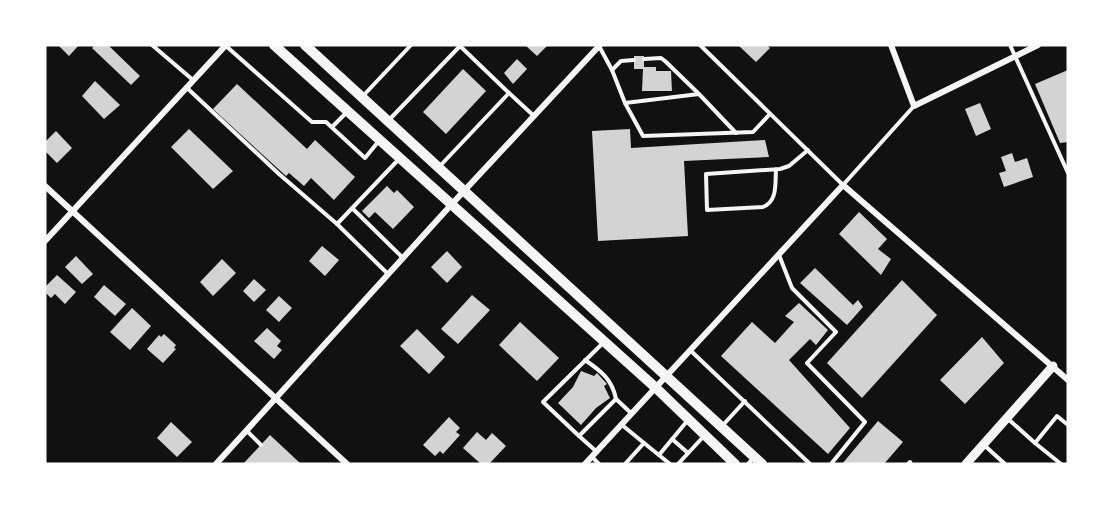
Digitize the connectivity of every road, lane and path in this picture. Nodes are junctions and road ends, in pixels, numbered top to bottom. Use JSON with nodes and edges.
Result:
{"nodes":[{"id":1,"x":152,"y":45,"type":"edge"},
{"id":2,"x":225,"y":45,"type":"edge"},
{"id":3,"x":274,"y":45,"type":"edge"},
{"id":4,"x":305,"y":45,"type":"edge"},
{"id":5,"x":411,"y":45,"type":"edge"},
{"id":6,"x":460,"y":45,"type":"edge"},
{"id":7,"x":600,"y":45,"type":"edge"},
{"id":8,"x":700,"y":45,"type":"edge"},
{"id":9,"x":891,"y":45,"type":"edge"},
{"id":10,"x":1011,"y":45,"type":"edge"},
{"id":11,"x":1038,"y":45,"type":"edge"},
{"id":12,"x":1016,"y":56,"type":"junction"},
{"id":13,"x":644,"y":59,"type":"dead end"},
{"id":14,"x":634,"y":60,"type":"dead end"},
{"id":15,"x":612,"y":70,"type":"junction"},
{"id":16,"x":193,"y":80,"type":"junction"},
{"id":17,"x":186,"y":87,"type":"junction"},
{"id":18,"x":509,"y":93,"type":"junction"},
{"id":19,"x":699,"y":94,"type":"junction"},
{"id":20,"x":361,"y":97,"type":"junction"},
{"id":21,"x":625,"y":103,"type":"junction"},
{"id":22,"x":914,"y":106,"type":"junction"},
{"id":23,"x":347,"y":111,"type":"junction"},
{"id":24,"x":770,"y":114,"type":"junction"},
{"id":25,"x":534,"y":116,"type":"junction"},
{"id":26,"x":388,"y":121,"type":"junction"},
{"id":27,"x":332,"y":127,"type":"junction"},
{"id":28,"x":736,"y":133,"type":"junction"},
{"id":29,"x":380,"y":140,"type":"junction"},
{"id":30,"x":808,"y":150,"type":"junction"},
{"id":31,"x":399,"y":158,"type":"junction"},
{"id":32,"x":439,"y":167,"type":"junction"},
{"id":33,"x":776,"y":169,"type":"junction"},
{"id":34,"x":1068,"y":172,"type":"edge"},
{"id":35,"x":843,"y":185,"type":"junction"},
{"id":36,"x":45,"y":186,"type":"edge"},
{"id":37,"x":464,"y":191,"type":"junction"},
{"id":38,"x":451,"y":205,"type":"junction"},
{"id":39,"x":352,"y":208,"type":"junction"},
{"id":40,"x":73,"y":210,"type":"junction"},
{"id":41,"x":337,"y":224,"type":"junction"},
{"id":42,"x":45,"y":241,"type":"edge"},
{"id":43,"x":779,"y":255,"type":"junction"},
{"id":44,"x":404,"y":258,"type":"junction"},
{"id":45,"x":388,"y":274,"type":"junction"},
{"id":46,"x":604,"y":342,"type":"junction"},
{"id":47,"x":691,"y":351,"type":"junction"},
{"id":48,"x":585,"y":360,"type":"junction"},
{"id":49,"x":1053,"y":366,"type":"junction"},
{"id":50,"x":667,"y":377,"type":"junction"},
{"id":51,"x":1068,"y":380,"type":"edge"},
{"id":52,"x":656,"y":388,"type":"junction"},
{"id":53,"x":276,"y":399,"type":"junction"},
{"id":54,"x":616,"y":399,"type":"junction"},
{"id":55,"x":745,"y":401,"type":"junction"},
{"id":56,"x":632,"y":414,"type":"junction"},
{"id":57,"x":1007,"y":418,"type":"junction"},
{"id":58,"x":688,"y":420,"type":"junction"},
{"id":59,"x":622,"y":425,"type":"junction"},
{"id":60,"x":1068,"y":425,"type":"edge"},
{"id":61,"x":722,"y":427,"type":"junction"},
{"id":62,"x":247,"y":431,"type":"junction"},
{"id":63,"x":705,"y":435,"type":"junction"},
{"id":64,"x":579,"y":436,"type":"junction"},
{"id":65,"x":672,"y":439,"type":"junction"},
{"id":66,"x":1035,"y":442,"type":"junction"},
{"id":67,"x":644,"y":443,"type":"junction"},
{"id":68,"x":261,"y":445,"type":"dead end"},
{"id":69,"x":984,"y":445,"type":"junction"},
{"id":70,"x":597,"y":452,"type":"junction"},
{"id":71,"x":688,"y":453,"type":"junction"},
{"id":72,"x":659,"y":454,"type":"junction"},
{"id":73,"x":592,"y":458,"type":"junction"},
{"id":74,"x":679,"y":461,"type":"edge"},
{"id":75,"x":755,"y":462,"type":"edge"},
{"id":76,"x":216,"y":464,"type":"edge"},
{"id":77,"x":346,"y":464,"type":"edge"},
{"id":78,"x":585,"y":464,"type":"edge"},
{"id":79,"x":599,"y":464,"type":"edge"},
{"id":80,"x":625,"y":464,"type":"edge"},
{"id":81,"x":670,"y":464,"type":"edge"},
{"id":82,"x":735,"y":464,"type":"edge"},
{"id":83,"x":810,"y":464,"type":"edge"},
{"id":84,"x":831,"y":464,"type":"edge"},
{"id":85,"x":966,"y":464,"type":"edge"},
{"id":86,"x":1005,"y":464,"type":"edge"},
{"id":87,"x":1061,"y":464,"type":"edge"}],
"edges":[{"from":1,"to":16,"type":"lane"},
{"from":2,"to":16,"type":"street"},
{"from":2,"to":27,"type":"lane"},
{"from":3,"to":23,"type":"main road"},
{"from":4,"to":20,"type":"main road"},
{"from":5,"to":20,"type":"lane"},
{"from":6,"to":18,"type":"lane"},
{"from":6,"to":26,"type":"lane"},
{"from":7,"to":15,"type":"lane"},
{"from":7,"to":25,"type":"street"},
{"from":8,"to":24,"type":"lane"},
{"from":9,"to":22,"type":"street"},
{"from":10,"to":12,"type":"lane"},
{"from":11,"to":12,"type":"street"},
{"from":12,"to":22,"type":"street"},
{"from":12,"to":34,"type":"lane"},
{"from":13,"to":19,"type":"lane"},
{"from":14,"to":15,"type":"lane"},
{"from":15,"to":21,"type":"lane"},
{"from":16,"to":17,"type":"street"},
{"from":17,"to":40,"type":"street"},
{"from":17,"to":41,"type":"lane"},
{"from":18,"to":25,"type":"lane"},
{"from":18,"to":32,"type":"lane"},
{"from":19,"to":21,"type":"lane"},
{"from":19,"to":28,"type":"lane"},
{"from":20,"to":26,"type":"main road"},
{"from":21,"to":28,"type":"lane"},
{"from":22,"to":35,"type":"lane"},
{"from":23,"to":27,"type":"lane"},
{"from":23,"to":29,"type":"main road"},
{"from":24,"to":28,"type":"lane"},
{"from":24,"to":30,"type":"lane"},
{"from":25,"to":37,"type":"street"},
{"from":26,"to":32,"type":"main road"},
{"from":27,"to":29,"type":"lane"},
{"from":29,"to":31,"type":"main road"},
{"from":30,"to":33,"type":"lane"},
{"from":30,"to":35,"type":"lane"},
{"from":31,"to":38,"type":"main road"},
{"from":31,"to":39,"type":"lane"},
{"from":32,"to":37,"type":"main road"},
{"from":33,"to":33,"type":"lane"},
{"from":35,"to":43,"type":"street"},
{"from":35,"to":49,"type":"street"},
{"from":36,"to":40,"type":"street"},
{"from":37,"to":38,"type":"street"},
{"from":37,"to":50,"type":"main road"},
{"from":38,"to":44,"type":"street"},
{"from":38,"to":46,"type":"main road"},
{"from":39,"to":41,"type":"lane"},
{"from":39,"to":44,"type":"lane"},
{"from":40,"to":42,"type":"street"},
{"from":40,"to":53,"type":"street"},
{"from":41,"to":45,"type":"lane"},
{"from":43,"to":47,"type":"street"},
{"from":43,"to":84,"type":"lane"},
{"from":44,"to":45,"type":"street"},
{"from":45,"to":53,"type":"street"},
{"from":46,"to":48,"type":"lane"},
{"from":46,"to":52,"type":"main road"},
{"from":47,"to":50,"type":"street"},
{"from":47,"to":55,"type":"lane"},
{"from":48,"to":54,"type":"lane"},
{"from":48,"to":64,"type":"lane"},
{"from":49,"to":51,"type":"street"},
{"from":49,"to":57,"type":"street"},
{"from":50,"to":52,"type":"street"},
{"from":50,"to":61,"type":"main road"},
{"from":52,"to":56,"type":"street"},
{"from":52,"to":58,"type":"main road"},
{"from":53,"to":62,"type":"street"},
{"from":53,"to":77,"type":"street"},
{"from":54,"to":56,"type":"lane"},
{"from":54,"to":64,"type":"lane"},
{"from":55,"to":61,"type":"lane"},
{"from":55,"to":83,"type":"lane"},
{"from":56,"to":59,"type":"street"},
{"from":57,"to":66,"type":"lane"},
{"from":57,"to":69,"type":"street"},
{"from":58,"to":63,"type":"main road"},
{"from":58,"to":65,"type":"lane"},
{"from":59,"to":67,"type":"lane"},
{"from":59,"to":70,"type":"street"},
{"from":60,"to":66,"type":"lane"},
{"from":61,"to":75,"type":"main road"},
{"from":62,"to":68,"type":"lane"},
{"from":62,"to":76,"type":"street"},
{"from":63,"to":71,"type":"lane"},
{"from":63,"to":82,"type":"main road"},
{"from":64,"to":70,"type":"lane"},
{"from":65,"to":71,"type":"lane"},
{"from":65,"to":72,"type":"lane"},
{"from":66,"to":87,"type":"lane"},
{"from":67,"to":72,"type":"lane"},
{"from":67,"to":80,"type":"lane"},
{"from":69,"to":85,"type":"street"},
{"from":69,"to":86,"type":"lane"},
{"from":70,"to":73,"type":"street"},
{"from":71,"to":74,"type":"lane"},
{"from":72,"to":81,"type":"lane"},
{"from":73,"to":78,"type":"street"},
{"from":73,"to":79,"type":"lane"}]}
